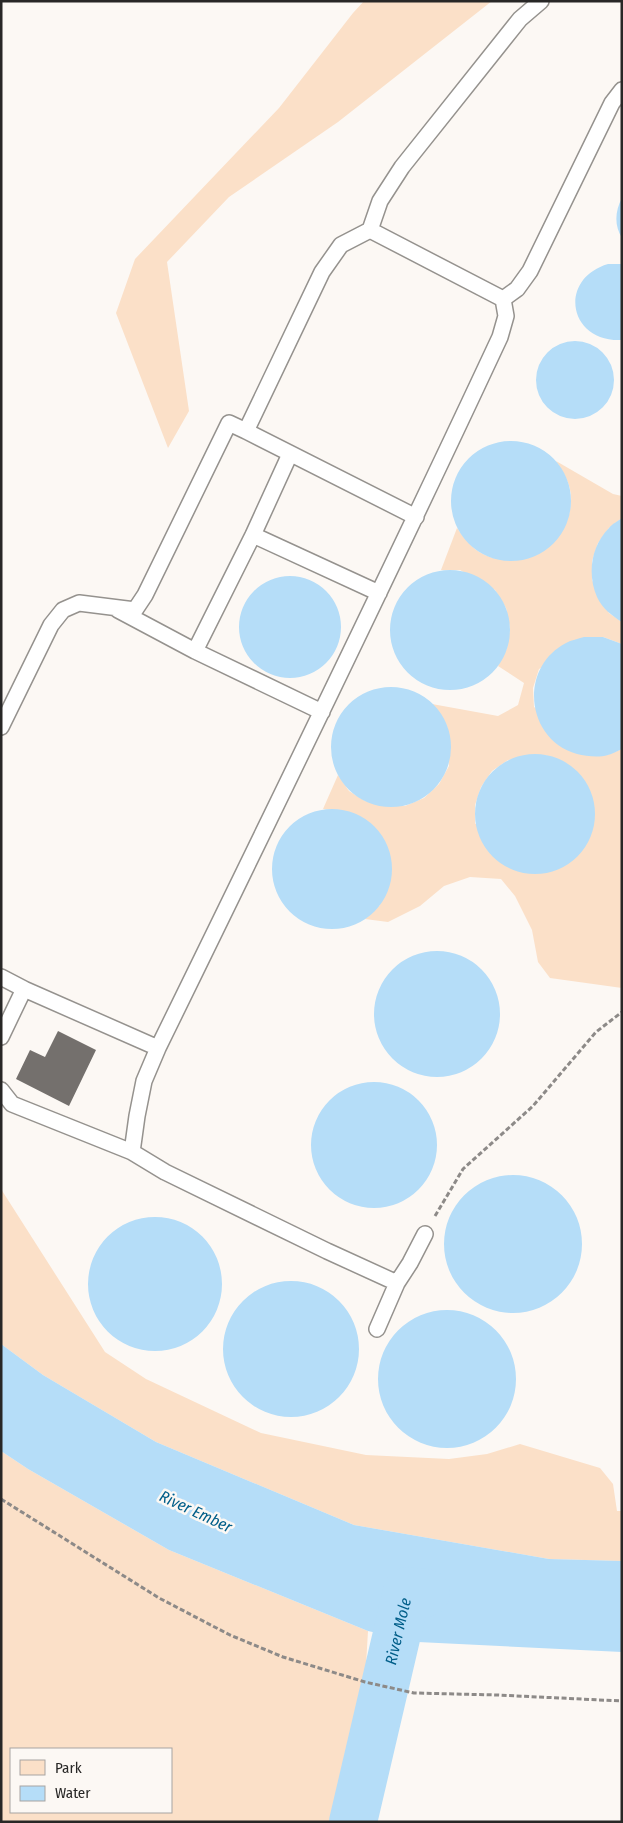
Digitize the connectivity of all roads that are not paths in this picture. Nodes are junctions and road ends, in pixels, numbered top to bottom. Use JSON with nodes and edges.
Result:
{"nodes":[{"id":1,"x":541,"y":1,"type":"edge"},
{"id":2,"x":622,"y":90,"type":"edge"},
{"id":3,"x":370,"y":230,"type":"junction"},
{"id":4,"x":503,"y":299,"type":"junction"},
{"id":5,"x":246,"y":431,"type":"junction"},
{"id":6,"x":290,"y":454,"type":"junction"},
{"id":7,"x":416,"y":516,"type":"junction"},
{"id":8,"x":253,"y":535,"type":"junction"},
{"id":9,"x":379,"y":593,"type":"junction"},
{"id":10,"x":110,"y":606,"type":"junction"},
{"id":11,"x":195,"y":651,"type":"junction"},
{"id":12,"x":322,"y":712,"type":"junction"},
{"id":13,"x":1,"y":727,"type":"edge"},
{"id":14,"x":1,"y":977,"type":"edge"},
{"id":15,"x":24,"y":989,"type":"junction"},
{"id":16,"x":1,"y":1036,"type":"edge"},
{"id":17,"x":158,"y":1048,"type":"junction"},
{"id":18,"x":1,"y":1090,"type":"edge"},
{"id":19,"x":132,"y":1152,"type":"junction"},
{"id":20,"x":425,"y":1234,"type":"road end"},
{"id":21,"x":397,"y":1283,"type":"junction"},
{"id":22,"x":377,"y":1329,"type":"dead end"}],
"edges":[{"from":1,"to":3,"type":"lane"},
{"from":2,"to":4,"type":"lane"},
{"from":3,"to":4,"type":"lane"},
{"from":3,"to":5,"type":"lane"},
{"from":4,"to":7,"type":"lane"},
{"from":5,"to":6,"type":"lane"},
{"from":5,"to":10,"type":"lane"},
{"from":6,"to":7,"type":"lane"},
{"from":6,"to":8,"type":"lane"},
{"from":7,"to":9,"type":"lane"},
{"from":8,"to":9,"type":"lane"},
{"from":8,"to":11,"type":"lane"},
{"from":9,"to":12,"type":"lane"},
{"from":10,"to":11,"type":"lane"},
{"from":10,"to":13,"type":"lane"},
{"from":11,"to":12,"type":"lane"},
{"from":12,"to":17,"type":"lane"},
{"from":14,"to":15,"type":"lane"},
{"from":15,"to":16,"type":"lane"},
{"from":15,"to":17,"type":"lane"},
{"from":17,"to":19,"type":"lane"},
{"from":18,"to":19,"type":"lane"},
{"from":19,"to":21,"type":"lane"},
{"from":20,"to":21,"type":"lane"},
{"from":21,"to":22,"type":"lane"}]}
